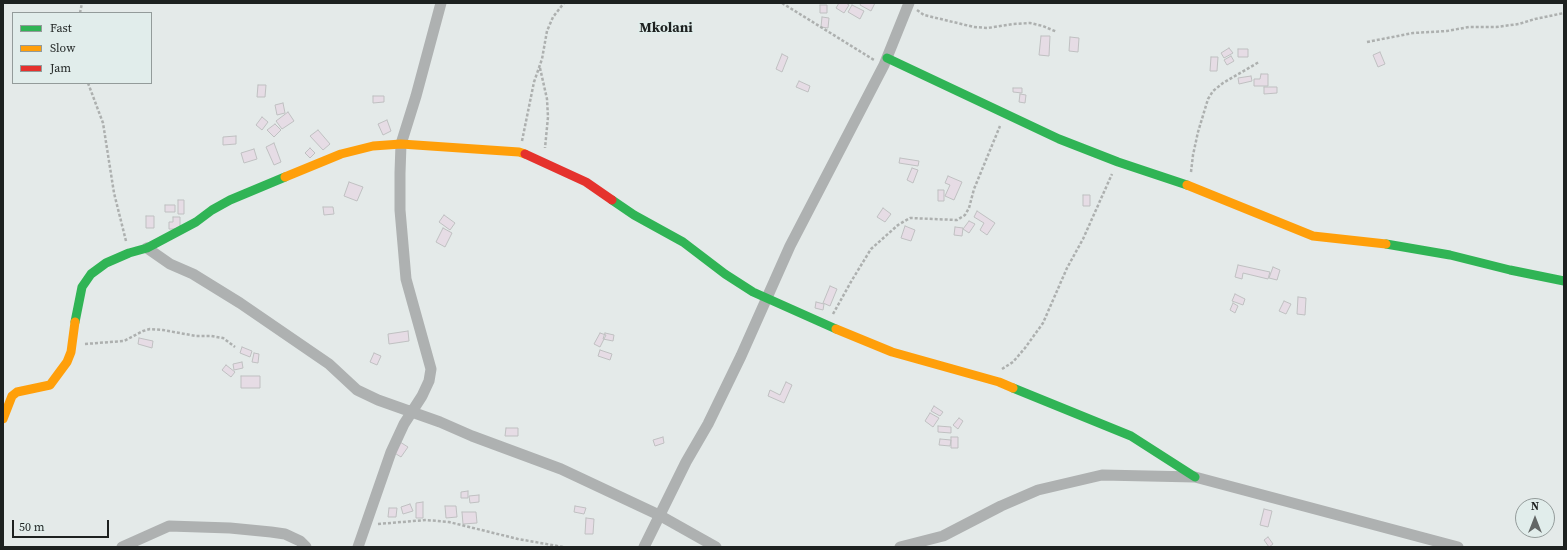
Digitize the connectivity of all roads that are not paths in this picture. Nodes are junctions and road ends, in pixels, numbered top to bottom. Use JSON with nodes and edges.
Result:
{"nodes":[{"id":1,"x":441,"y":3,"type":"edge"},
{"id":2,"x":909,"y":4,"type":"edge"},
{"id":3,"x":885,"y":62,"type":"junction"},
{"id":4,"x":401,"y":144,"type":"junction"},
{"id":5,"x":147,"y":248,"type":"junction"},
{"id":6,"x":1564,"y":281,"type":"edge"},
{"id":7,"x":767,"y":298,"type":"junction"},
{"id":8,"x":411,"y":411,"type":"junction"},
{"id":9,"x":3,"y":419,"type":"edge"},
{"id":10,"x":1195,"y":477,"type":"junction"},
{"id":11,"x":659,"y":515,"type":"junction"},
{"id":12,"x":122,"y":547,"type":"edge"},
{"id":13,"x":306,"y":547,"type":"edge"},
{"id":14,"x":358,"y":547,"type":"edge"},
{"id":15,"x":644,"y":547,"type":"edge"},
{"id":16,"x":716,"y":547,"type":"edge"},
{"id":17,"x":900,"y":547,"type":"edge"},
{"id":18,"x":1458,"y":547,"type":"edge"}],
"edges":[{"from":1,"to":4,"type":"street"},
{"from":2,"to":3,"type":"street"},
{"from":3,"to":6,"type":"street"},
{"from":3,"to":7,"type":"street"},
{"from":4,"to":5,"type":"street"},
{"from":4,"to":7,"type":"street"},
{"from":4,"to":8,"type":"street"},
{"from":5,"to":8,"type":"street"},
{"from":5,"to":9,"type":"street"},
{"from":7,"to":10,"type":"street"},
{"from":7,"to":11,"type":"street"},
{"from":8,"to":11,"type":"street"},
{"from":8,"to":14,"type":"street"},
{"from":10,"to":17,"type":"street"},
{"from":10,"to":18,"type":"street"},
{"from":11,"to":15,"type":"street"},
{"from":11,"to":16,"type":"street"},
{"from":12,"to":13,"type":"street"}]}
